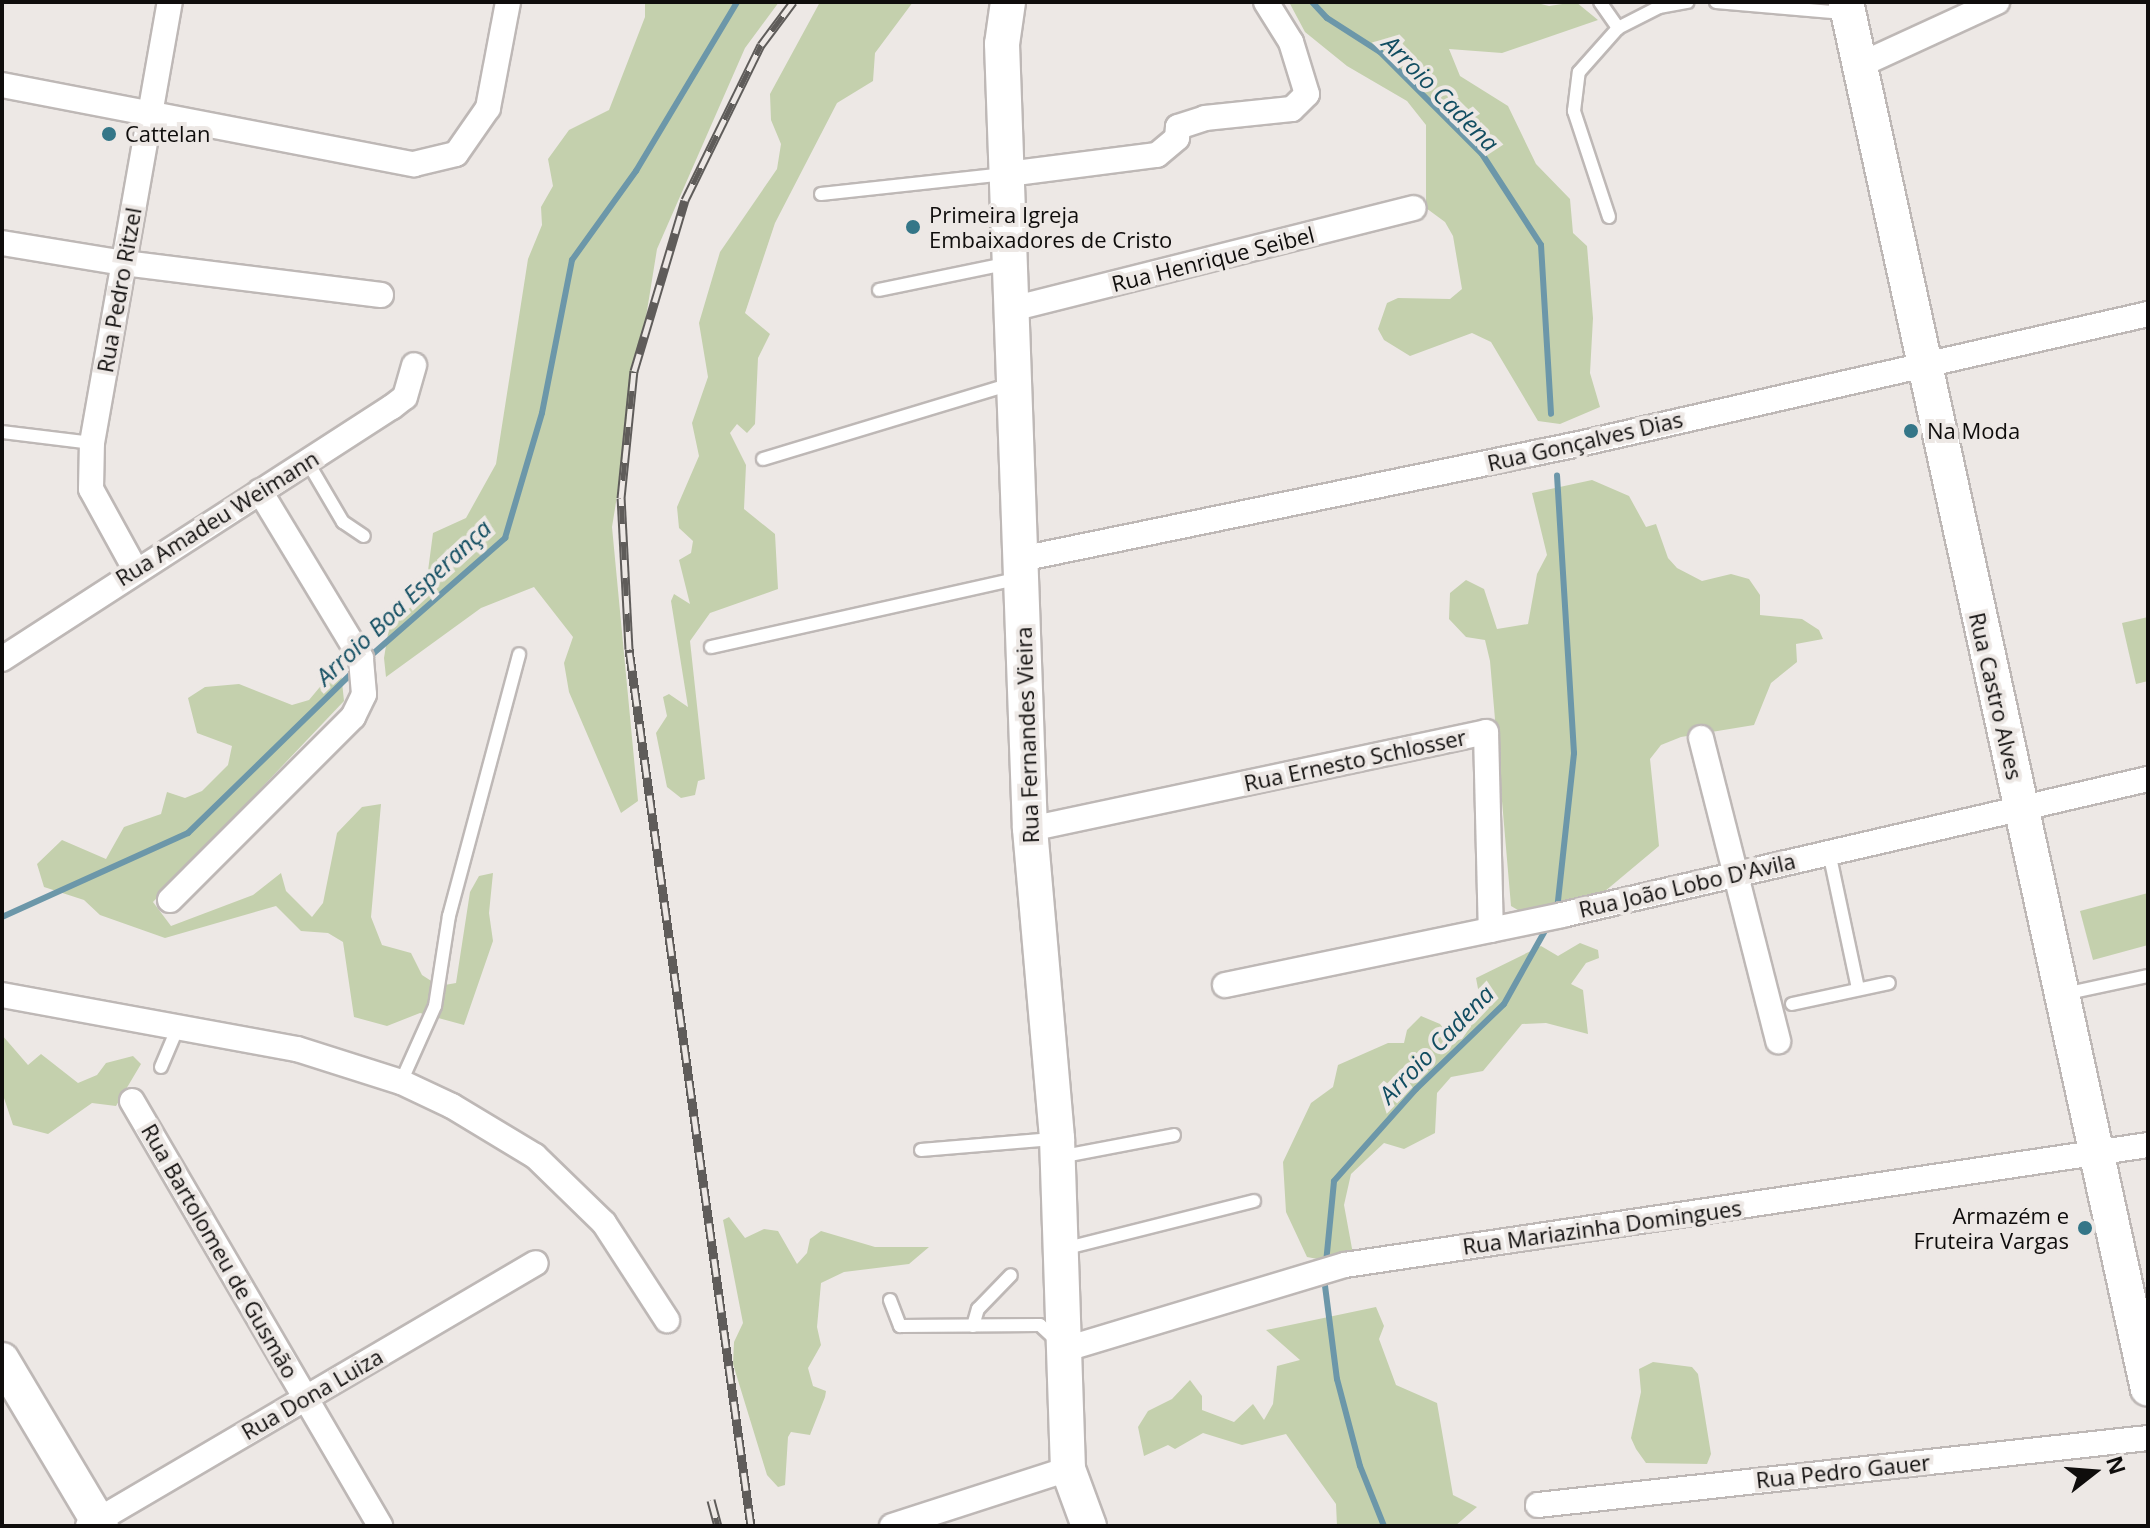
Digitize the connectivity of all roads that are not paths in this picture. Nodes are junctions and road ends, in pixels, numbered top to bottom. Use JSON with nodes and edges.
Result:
{"nodes":[{"id":1,"x":170,"y":2,"type":"edge"},
{"id":2,"x":508,"y":2,"type":"edge"},
{"id":3,"x":1008,"y":2,"type":"edge"},
{"id":4,"x":1266,"y":2,"type":"edge"},
{"id":5,"x":1600,"y":2,"type":"edge"},
{"id":6,"x":1688,"y":2,"type":"edge"},
{"id":7,"x":1716,"y":2,"type":"edge"},
{"id":8,"x":1997,"y":2,"type":"edge"},
{"id":9,"x":1847,"y":8,"type":"edge"},
{"id":10,"x":1618,"y":28,"type":"junction"},
{"id":11,"x":1860,"y":65,"type":"junction"},
{"id":12,"x":2,"y":85,"type":"edge"},
{"id":13,"x":151,"y":110,"type":"junction"},
{"id":14,"x":1008,"y":174,"type":"junction"},
{"id":15,"x":821,"y":194,"type":"dead end"},
{"id":16,"x":1414,"y":208,"type":"dead end"},
{"id":17,"x":1609,"y":217,"type":"dead end"},
{"id":18,"x":2,"y":243,"type":"edge"},
{"id":19,"x":124,"y":263,"type":"junction"},
{"id":20,"x":1011,"y":263,"type":"junction"},
{"id":21,"x":879,"y":290,"type":"dead end"},
{"id":22,"x":381,"y":295,"type":"dead end"},
{"id":23,"x":1012,"y":309,"type":"junction"},
{"id":24,"x":2148,"y":314,"type":"edge"},
{"id":25,"x":1921,"y":362,"type":"junction"},
{"id":26,"x":414,"y":365,"type":"dead end"},
{"id":27,"x":1015,"y":383,"type":"junction"},
{"id":28,"x":2,"y":432,"type":"edge"},
{"id":29,"x":92,"y":443,"type":"junction"},
{"id":30,"x":763,"y":459,"type":"dead end"},
{"id":31,"x":307,"y":461,"type":"junction"},
{"id":32,"x":260,"y":491,"type":"junction"},
{"id":33,"x":364,"y":536,"type":"dead end"},
{"id":34,"x":1021,"y":568,"type":"junction"},
{"id":35,"x":135,"y":569,"type":"junction"},
{"id":36,"x":711,"y":647,"type":"dead end"},
{"id":37,"x":519,"y":654,"type":"dead end"},
{"id":38,"x":2,"y":659,"type":"edge"},
{"id":39,"x":1701,"y":738,"type":"dead end"},
{"id":40,"x":2148,"y":779,"type":"edge"},
{"id":41,"x":2021,"y":807,"type":"junction"},
{"id":42,"x":1030,"y":829,"type":"junction"},
{"id":43,"x":1829,"y":852,"type":"junction"},
{"id":44,"x":1736,"y":873,"type":"junction"},
{"id":45,"x":170,"y":900,"type":"dead end"},
{"id":46,"x":1491,"y":930,"type":"junction"},
{"id":47,"x":2147,"y":976,"type":"edge"},
{"id":48,"x":1889,"y":983,"type":"dead end"},
{"id":49,"x":1225,"y":985,"type":"dead end"},
{"id":50,"x":1858,"y":989,"type":"junction"},
{"id":51,"x":2062,"y":994,"type":"junction"},
{"id":52,"x":2,"y":995,"type":"edge"},
{"id":53,"x":1792,"y":1004,"type":"dead end"},
{"id":54,"x":178,"y":1027,"type":"junction"},
{"id":55,"x":1778,"y":1041,"type":"dead end"},
{"id":56,"x":161,"y":1067,"type":"dead end"},
{"id":57,"x":401,"y":1082,"type":"junction"},
{"id":58,"x":132,"y":1101,"type":"dead end"},
{"id":59,"x":1174,"y":1135,"type":"dead end"},
{"id":60,"x":2148,"y":1145,"type":"edge"},
{"id":61,"x":1057,"y":1148,"type":"junction"},
{"id":62,"x":921,"y":1150,"type":"dead end"},
{"id":63,"x":2098,"y":1155,"type":"junction"},
{"id":64,"x":1254,"y":1201,"type":"dead end"},
{"id":65,"x":1061,"y":1250,"type":"junction"},
{"id":66,"x":536,"y":1263,"type":"dead end"},
{"id":67,"x":1011,"y":1275,"type":"dead end"},
{"id":68,"x":890,"y":1300,"type":"dead end"},
{"id":69,"x":667,"y":1320,"type":"dead end"},
{"id":70,"x":973,"y":1326,"type":"junction"},
{"id":71,"x":1066,"y":1349,"type":"junction"},
{"id":72,"x":2,"y":1360,"type":"edge"},
{"id":73,"x":2148,"y":1389,"type":"edge"},
{"id":74,"x":306,"y":1398,"type":"junction"},
{"id":75,"x":2148,"y":1438,"type":"edge"},
{"id":76,"x":1068,"y":1469,"type":"junction"},
{"id":77,"x":1538,"y":1505,"type":"dead end"},
{"id":78,"x":95,"y":1524,"type":"edge"},
{"id":79,"x":380,"y":1526,"type":"edge"},
{"id":80,"x":892,"y":1526,"type":"edge"},
{"id":81,"x":1089,"y":1526,"type":"edge"}],
"edges":[{"from":1,"to":13,"type":"street","name":"Rua Pedro Ritzel"},
{"from":2,"to":13,"type":"street"},
{"from":3,"to":14,"type":"street","name":"Rua Fernandes Vieira"},
{"from":4,"to":14,"type":"street"},
{"from":5,"to":10,"type":"lane"},
{"from":6,"to":10,"type":"lane"},
{"from":7,"to":9,"type":"lane"},
{"from":8,"to":11,"type":"street"},
{"from":9,"to":11,"type":"street","name":"Rua Castro Alves"},
{"from":10,"to":17,"type":"lane"},
{"from":11,"to":25,"type":"street","name":"Rua Castro Alves"},
{"from":12,"to":13,"type":"street"},
{"from":13,"to":19,"type":"street","name":"Rua Pedro Ritzel"},
{"from":14,"to":15,"type":"lane"},
{"from":14,"to":20,"type":"street","name":"Rua Fernandes Vieira"},
{"from":16,"to":23,"type":"street","name":"Rua Henrique Seibel"},
{"from":18,"to":19,"type":"street"},
{"from":19,"to":22,"type":"street"},
{"from":19,"to":29,"type":"street","name":"Rua Pedro Ritzel"},
{"from":20,"to":21,"type":"lane"},
{"from":20,"to":23,"type":"street","name":"Rua Fernandes Vieira"},
{"from":23,"to":27,"type":"street","name":"Rua Fernandes Vieira"},
{"from":24,"to":25,"type":"street","name":"Rua Gonçalves Dias"},
{"from":25,"to":34,"type":"street","name":"Rua Gonçalves Dias"},
{"from":25,"to":41,"type":"street","name":"Rua Castro Alves"},
{"from":26,"to":31,"type":"street","name":"Rua Amadeu Weimann"},
{"from":27,"to":30,"type":"lane"},
{"from":27,"to":34,"type":"street","name":"Rua Fernandes Vieira"},
{"from":28,"to":29,"type":"lane"},
{"from":29,"to":35,"type":"street","name":"Rua Pedro Ritzel"},
{"from":31,"to":32,"type":"street","name":"Rua Amadeu Weimann"},
{"from":31,"to":33,"type":"lane"},
{"from":32,"to":35,"type":"street","name":"Rua Amadeu Weimann"},
{"from":32,"to":45,"type":"street"},
{"from":34,"to":36,"type":"lane"},
{"from":34,"to":42,"type":"street","name":"Rua Fernandes Vieira"},
{"from":35,"to":38,"type":"street","name":"Rua Amadeu Weimann"},
{"from":37,"to":57,"type":"lane"},
{"from":39,"to":44,"type":"street"},
{"from":40,"to":41,"type":"street","name":"Rua João Lobo D'Avila"},
{"from":41,"to":43,"type":"street","name":"Rua João Lobo D'Avila"},
{"from":41,"to":51,"type":"street","name":"Rua Castro Alves"},
{"from":42,"to":46,"type":"street","name":"Rua Ernesto Schlosser"},
{"from":42,"to":61,"type":"street","name":"Rua Fernandes Vieira"},
{"from":43,"to":44,"type":"street","name":"Rua João Lobo D'Avila"},
{"from":43,"to":50,"type":"lane"},
{"from":44,"to":46,"type":"street","name":"Rua João Lobo D'Avila"},
{"from":44,"to":55,"type":"street"},
{"from":46,"to":49,"type":"street","name":"Rua João Lobo D'Avila"},
{"from":47,"to":51,"type":"lane"},
{"from":48,"to":50,"type":"lane"},
{"from":50,"to":53,"type":"lane"},
{"from":51,"to":63,"type":"street","name":"Rua Castro Alves"},
{"from":52,"to":54,"type":"street"},
{"from":54,"to":56,"type":"lane"},
{"from":54,"to":57,"type":"street"},
{"from":57,"to":69,"type":"street"},
{"from":58,"to":74,"type":"street","name":"Rua Bartolomeu de Gusmão"},
{"from":59,"to":61,"type":"lane"},
{"from":60,"to":63,"type":"street","name":"Rua Mariazinha Domingues"},
{"from":61,"to":62,"type":"lane"},
{"from":61,"to":65,"type":"street","name":"Rua Fernandes Vieira"},
{"from":63,"to":71,"type":"street","name":"Rua Mariazinha Domingues"},
{"from":63,"to":73,"type":"street","name":"Rua Castro Alves"},
{"from":64,"to":65,"type":"lane"},
{"from":65,"to":71,"type":"street","name":"Rua Fernandes Vieira"},
{"from":66,"to":74,"type":"street","name":"Rua Dona Luiza"},
{"from":67,"to":70,"type":"lane"},
{"from":68,"to":70,"type":"lane"},
{"from":70,"to":71,"type":"lane"},
{"from":71,"to":76,"type":"street","name":"Rua Fernandes Vieira"},
{"from":72,"to":78,"type":"street"},
{"from":74,"to":78,"type":"street","name":"Rua Dona Luiza"},
{"from":74,"to":79,"type":"street","name":"Rua Bartolomeu de Gusmão"},
{"from":75,"to":77,"type":"street","name":"Rua Pedro Gauer"},
{"from":76,"to":80,"type":"street"},
{"from":76,"to":81,"type":"street","name":"Rua Fernandes Vieira"}]}
